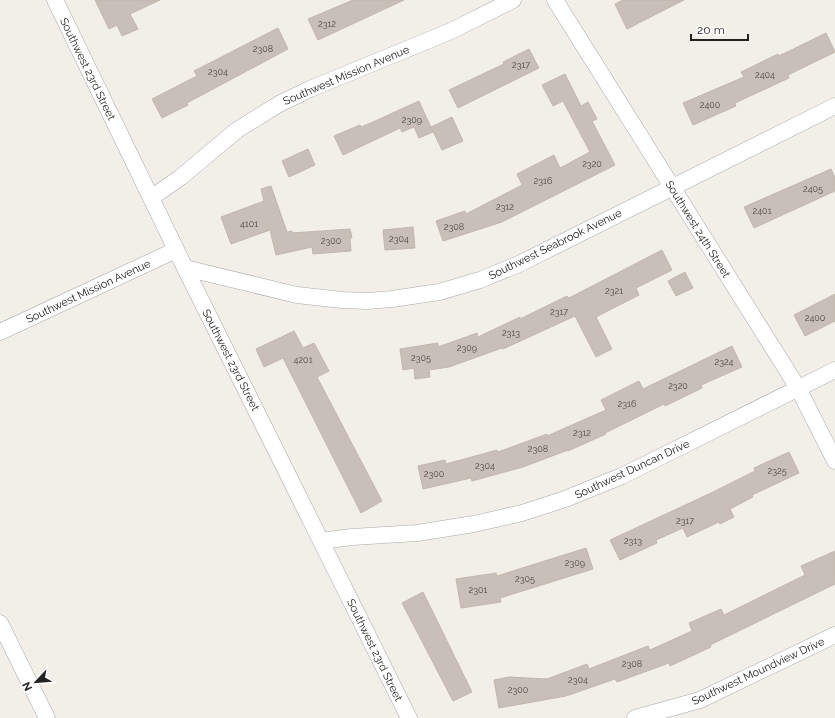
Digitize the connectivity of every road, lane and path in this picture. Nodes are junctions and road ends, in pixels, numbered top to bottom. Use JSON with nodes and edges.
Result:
{"nodes":[{"id":1,"x":55,"y":0,"type":"edge"},
{"id":2,"x":513,"y":0,"type":"edge"},
{"id":3,"x":555,"y":0,"type":"edge"},
{"id":4,"x":835,"y":106,"type":"edge"},
{"id":5,"x":672,"y":187,"type":"junction"},
{"id":6,"x":151,"y":198,"type":"junction"},
{"id":7,"x":176,"y":250,"type":"junction"},
{"id":8,"x":185,"y":268,"type":"junction"},
{"id":9,"x":0,"y":332,"type":"edge"},
{"id":10,"x":835,"y":370,"type":"edge"},
{"id":11,"x":798,"y":388,"type":"junction"},
{"id":12,"x":835,"y":461,"type":"edge"},
{"id":13,"x":321,"y":541,"type":"junction"},
{"id":14,"x":0,"y":622,"type":"edge"},
{"id":15,"x":835,"y":635,"type":"edge"},
{"id":16,"x":47,"y":718,"type":"edge"},
{"id":17,"x":409,"y":718,"type":"edge"},
{"id":18,"x":635,"y":718,"type":"edge"}],
"edges":[{"from":1,"to":6,"type":"street","name":"Southwest 23rd Street"},
{"from":2,"to":6,"type":"street","name":"Southwest Mission Avenue"},
{"from":3,"to":5,"type":"street","name":"Southwest 24th Street"},
{"from":4,"to":5,"type":"street","name":"Southwest Seabrook Avenue"},
{"from":5,"to":8,"type":"street","name":"Southwest Seabrook Avenue"},
{"from":5,"to":11,"type":"street","name":"Southwest 24th Street"},
{"from":6,"to":7,"type":"street","name":"Southwest 23rd Street"},
{"from":7,"to":8,"type":"street","name":"Southwest 23rd Street"},
{"from":7,"to":9,"type":"street","name":"Southwest Mission Avenue"},
{"from":8,"to":13,"type":"street","name":"Southwest 23rd Street"},
{"from":10,"to":11,"type":"street","name":"Southwest Duncan Drive"},
{"from":11,"to":12,"type":"street","name":"Southwest 24th Street"},
{"from":11,"to":13,"type":"street","name":"Southwest Duncan Drive"},
{"from":13,"to":17,"type":"street","name":"Southwest 23rd Street"},
{"from":14,"to":16,"type":"street"},
{"from":15,"to":18,"type":"street","name":"Southwest Moundview Drive"}]}
